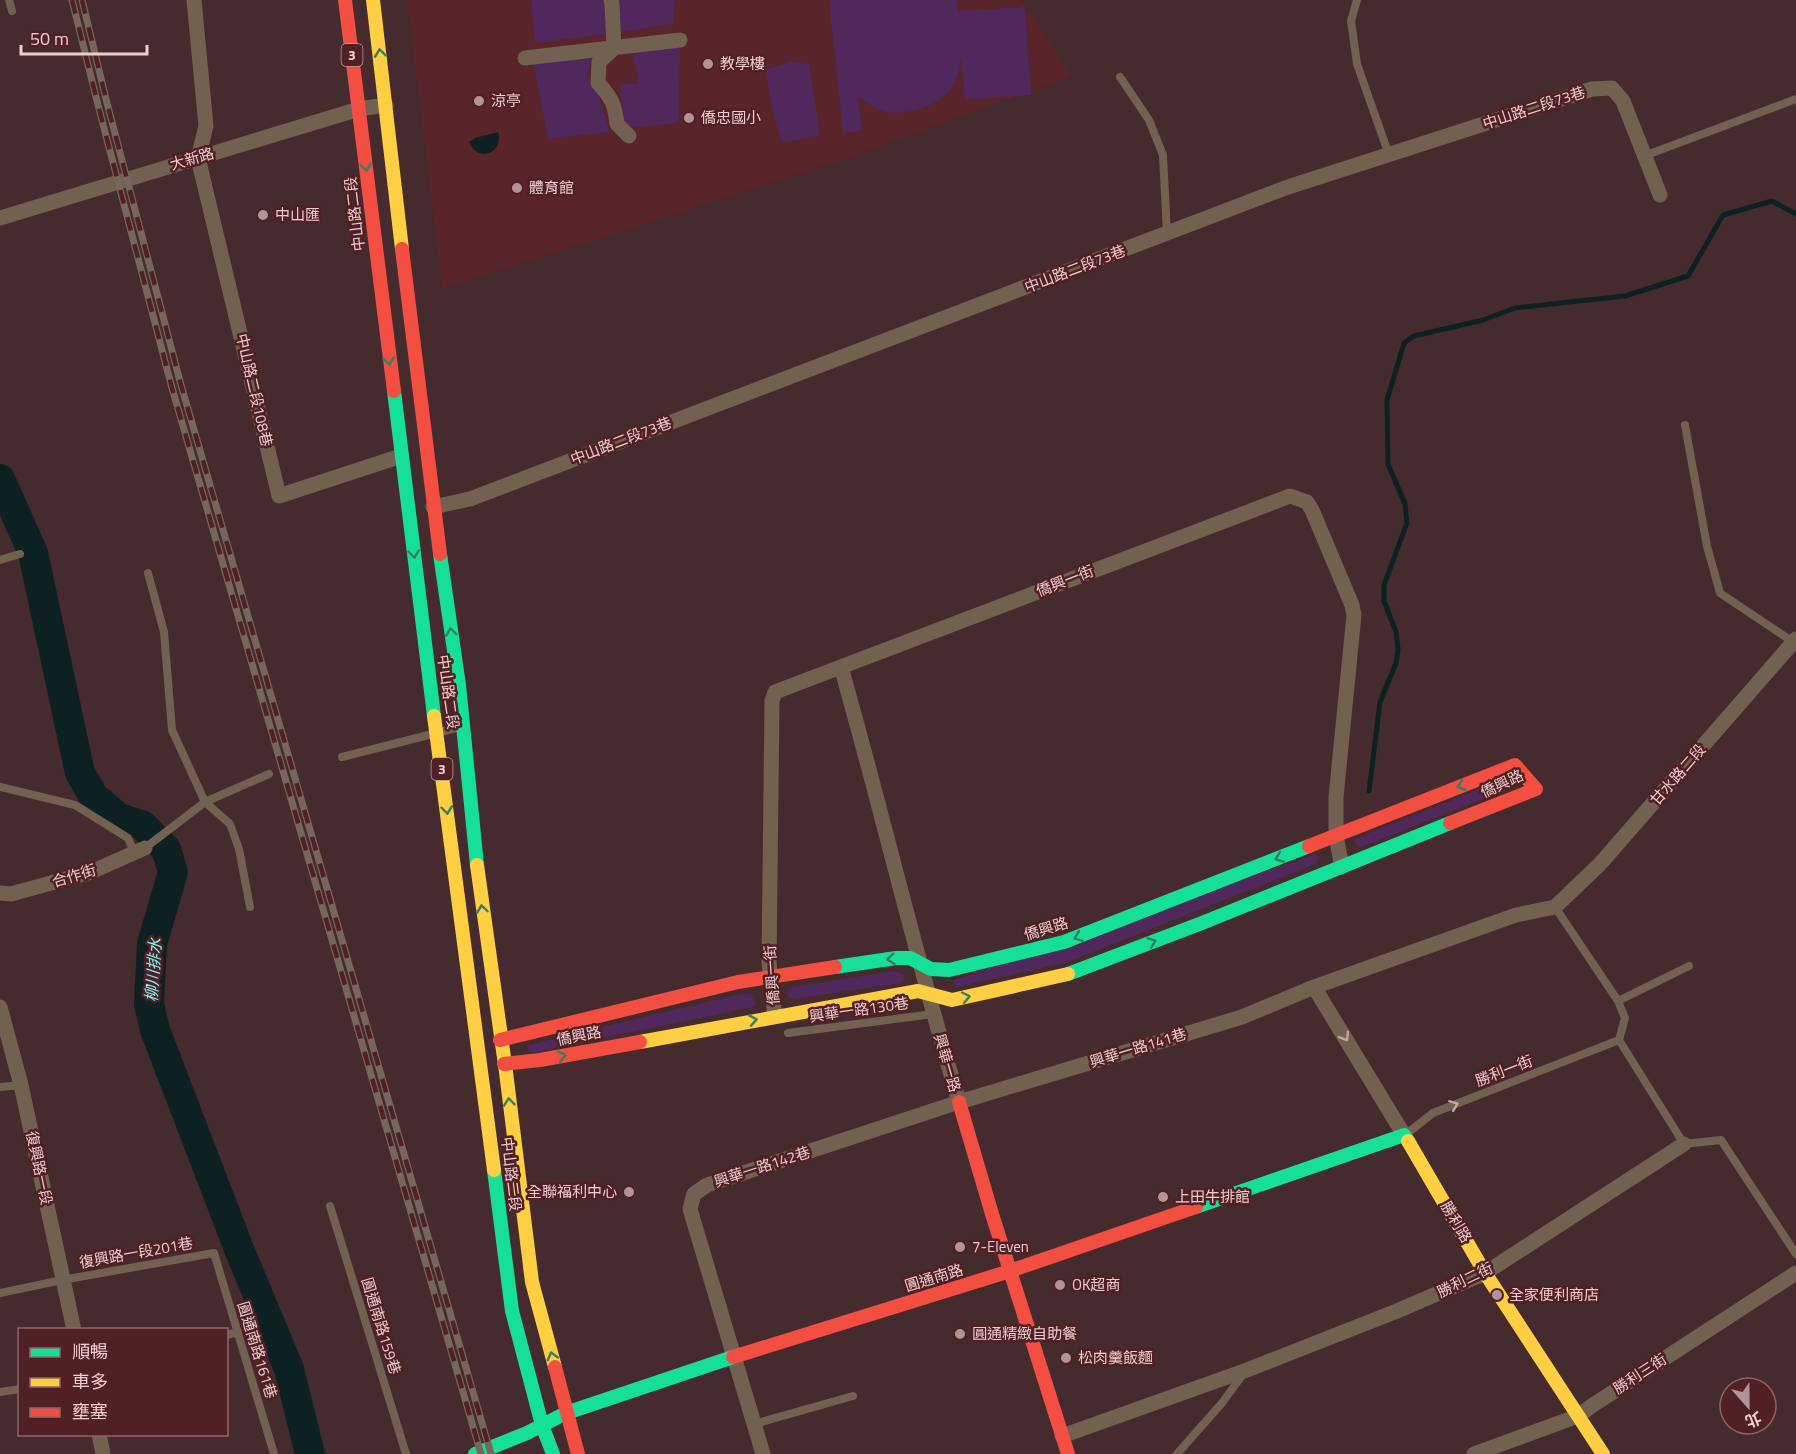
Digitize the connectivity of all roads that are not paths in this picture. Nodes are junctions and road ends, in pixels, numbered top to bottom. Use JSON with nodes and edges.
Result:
{"nodes":[{"id":1,"x":9,"y":0,"type":"edge"},
{"id":2,"x":194,"y":0,"type":"edge"},
{"id":3,"x":345,"y":0,"type":"edge"},
{"id":4,"x":373,"y":0,"type":"edge"},
{"id":5,"x":611,"y":0,"type":"edge"},
{"id":6,"x":1357,"y":0,"type":"edge"},
{"id":7,"x":12,"y":11,"type":"dead end"},
{"id":8,"x":680,"y":40,"type":"dead end"},
{"id":9,"x":614,"y":48,"type":"junction"},
{"id":10,"x":525,"y":58,"type":"dead end"},
{"id":11,"x":1120,"y":77,"type":"dead end"},
{"id":12,"x":1796,"y":99,"type":"edge"},
{"id":13,"x":386,"y":105,"type":"junction"},
{"id":14,"x":359,"y":109,"type":"junction"},
{"id":15,"x":629,"y":136,"type":"dead end"},
{"id":16,"x":1389,"y":155,"type":"junction"},
{"id":17,"x":1644,"y":156,"type":"junction"},
{"id":18,"x":198,"y":158,"type":"junction"},
{"id":19,"x":1660,"y":195,"type":"dead end"},
{"id":20,"x":0,"y":218,"type":"edge"},
{"id":21,"x":1167,"y":234,"type":"junction"},
{"id":22,"x":1685,"y":425,"type":"dead end"},
{"id":23,"x":401,"y":456,"type":"junction"},
{"id":24,"x":433,"y":507,"type":"junction"},
{"id":25,"x":20,"y":554,"type":"dead end"},
{"id":26,"x":0,"y":560,"type":"edge"},
{"id":27,"x":148,"y":573,"type":"dead end"},
{"id":28,"x":1795,"y":640,"type":"edge"},
{"id":29,"x":841,"y":667,"type":"junction"},
{"id":30,"x":462,"y":727,"type":"junction"},
{"id":31,"x":437,"y":734,"type":"junction"},
{"id":32,"x":342,"y":757,"type":"dead end"},
{"id":33,"x":269,"y":774,"type":"dead end"},
{"id":34,"x":0,"y":787,"type":"edge"},
{"id":35,"x":205,"y":802,"type":"junction"},
{"id":36,"x":1336,"y":836,"type":"junction"},
{"id":37,"x":140,"y":850,"type":"junction"},
{"id":38,"x":1342,"y":867,"type":"junction"},
{"id":39,"x":0,"y":893,"type":"edge"},
{"id":40,"x":1555,"y":907,"type":"junction"},
{"id":41,"x":250,"y":908,"type":"dead end"},
{"id":42,"x":921,"y":964,"type":"junction"},
{"id":43,"x":1689,"y":966,"type":"dead end"},
{"id":44,"x":770,"y":976,"type":"junction"},
{"id":45,"x":1314,"y":987,"type":"junction"},
{"id":46,"x":928,"y":994,"type":"junction"},
{"id":47,"x":1618,"y":1001,"type":"junction"},
{"id":48,"x":0,"y":1007,"type":"edge"},
{"id":49,"x":933,"y":1014,"type":"junction"},
{"id":50,"x":775,"y":1016,"type":"junction"},
{"id":51,"x":788,"y":1033,"type":"dead end"},
{"id":52,"x":500,"y":1040,"type":"junction"},
{"id":53,"x":1619,"y":1041,"type":"junction"},
{"id":54,"x":504,"y":1064,"type":"junction"},
{"id":55,"x":21,"y":1085,"type":"junction"},
{"id":56,"x":0,"y":1087,"type":"edge"},
{"id":57,"x":959,"y":1102,"type":"junction"},
{"id":58,"x":1404,"y":1135,"type":"junction"},
{"id":59,"x":1684,"y":1144,"type":"junction"},
{"id":60,"x":330,"y":1206,"type":"dead end"},
{"id":61,"x":214,"y":1253,"type":"joint"},
{"id":62,"x":1796,"y":1254,"type":"edge"},
{"id":63,"x":1010,"y":1271,"type":"junction"},
{"id":64,"x":1485,"y":1273,"type":"junction"},
{"id":65,"x":1796,"y":1273,"type":"edge"},
{"id":66,"x":62,"y":1280,"type":"junction"},
{"id":67,"x":0,"y":1293,"type":"edge"},
{"id":68,"x":74,"y":1328,"type":"edge"},
{"id":69,"x":238,"y":1332,"type":"junction"},
{"id":70,"x":228,"y":1334,"type":"edge"},
{"id":71,"x":733,"y":1358,"type":"junction"},
{"id":72,"x":1247,"y":1370,"type":"junction"},
{"id":73,"x":18,"y":1389,"type":"edge"},
{"id":74,"x":0,"y":1392,"type":"edge"},
{"id":75,"x":853,"y":1396,"type":"dead end"},
{"id":76,"x":566,"y":1413,"type":"junction"},
{"id":77,"x":1578,"y":1416,"type":"junction"},
{"id":78,"x":754,"y":1424,"type":"junction"},
{"id":79,"x":542,"y":1425,"type":"junction"},
{"id":80,"x":99,"y":1436,"type":"edge"},
{"id":81,"x":1062,"y":1436,"type":"junction"},
{"id":82,"x":103,"y":1454,"type":"edge"},
{"id":83,"x":274,"y":1454,"type":"edge"},
{"id":84,"x":406,"y":1454,"type":"edge"},
{"id":85,"x":475,"y":1454,"type":"edge"},
{"id":86,"x":553,"y":1454,"type":"edge"},
{"id":87,"x":578,"y":1454,"type":"edge"},
{"id":88,"x":763,"y":1454,"type":"edge"},
{"id":89,"x":1068,"y":1454,"type":"edge"},
{"id":90,"x":1177,"y":1454,"type":"edge"},
{"id":91,"x":1474,"y":1454,"type":"edge"},
{"id":92,"x":1603,"y":1454,"type":"edge"}],
"edges":[{"from":1,"to":7,"type":"lane"},
{"from":2,"to":18,"type":"street"},
{"from":3,"to":14,"type":"street","name":"中山路二段","number":"3"},
{"from":13,"to":4,"type":"street","name":"中山路二段","number":"3","one_way":true},
{"from":5,"to":9,"type":"street"},
{"from":6,"to":16,"type":"lane"},
{"from":8,"to":9,"type":"street"},
{"from":9,"to":10,"type":"street"},
{"from":9,"to":15,"type":"street"},
{"from":11,"to":21,"type":"lane"},
{"from":12,"to":17,"type":"lane"},
{"from":13,"to":14,"type":"street","name":"大新路"},
{"from":13,"to":24,"type":"street","name":"中山路二段","number":"3"},
{"from":14,"to":18,"type":"street","name":"大新路"},
{"from":14,"to":23,"type":"street","name":"中山路二段","number":"3","one_way":true},
{"from":16,"to":17,"type":"street","name":"中山路二段73巷"},
{"from":16,"to":21,"type":"street","name":"中山路二段73巷"},
{"from":17,"to":19,"type":"street","name":"中山路二段73巷"},
{"from":18,"to":20,"type":"street","name":"大新路"},
{"from":18,"to":23,"type":"street","name":"中山路二段108巷"},
{"from":21,"to":24,"type":"street","name":"中山路二段73巷"},
{"from":22,"to":28,"type":"lane"},
{"from":23,"to":31,"type":"street","name":"中山路二段","number":"3","one_way":true},
{"from":30,"to":24,"type":"street","name":"中山路二段","number":"3","one_way":true},
{"from":25,"to":26,"type":"lane"},
{"from":27,"to":35,"type":"lane"},
{"from":28,"to":40,"type":"street","name":"甘水路二段"},
{"from":29,"to":36,"type":"street","name":"僑興一街"},
{"from":29,"to":42,"type":"street","name":"興華一路"},
{"from":29,"to":44,"type":"street","name":"僑興一街"},
{"from":30,"to":31,"type":"lane"},
{"from":52,"to":30,"type":"street","name":"中山路二段","number":"3","one_way":true},
{"from":31,"to":32,"type":"lane"},
{"from":31,"to":79,"type":"street","name":"中山路二段","number":"3","one_way":true},
{"from":33,"to":35,"type":"lane"},
{"from":34,"to":37,"type":"lane"},
{"from":35,"to":37,"type":"lane"},
{"from":35,"to":41,"type":"lane"},
{"from":36,"to":38,"type":"street","name":"僑興一街"},
{"from":38,"to":36,"type":"street","name":"僑興路","one_way":true},
{"from":36,"to":42,"type":"street","name":"僑興路","one_way":true},
{"from":37,"to":39,"type":"street","name":"合作街"},
{"from":46,"to":38,"type":"street","name":"僑興路","one_way":true},
{"from":40,"to":45,"type":"street","name":"興華一路141巷"},
{"from":40,"to":47,"type":"lane"},
{"from":42,"to":44,"type":"street","name":"僑興路","one_way":true},
{"from":42,"to":46,"type":"street","name":"興華一路"},
{"from":43,"to":47,"type":"lane"},
{"from":44,"to":50,"type":"street","name":"僑興一街"},
{"from":44,"to":52,"type":"street","name":"僑興路"},
{"from":45,"to":57,"type":"street","name":"興華一路141巷"},
{"from":45,"to":58,"type":"street","name":"勝利路","one_way":true},
{"from":46,"to":49,"type":"street","name":"興華一路"},
{"from":46,"to":50,"type":"street","name":"僑興路"},
{"from":47,"to":53,"type":"lane"},
{"from":48,"to":55,"type":"street","name":"復興路一段"},
{"from":49,"to":51,"type":"lane","name":"興華一路130巷"},
{"from":49,"to":57,"type":"street","name":"興華一路"},
{"from":54,"to":50,"type":"street","name":"僑興路","one_way":true},
{"from":52,"to":54,"type":"street","name":"中山路二段","number":"3"},
{"from":58,"to":53,"type":"lane","name":"勝利一街","one_way":true},
{"from":53,"to":59,"type":"lane"},
{"from":76,"to":54,"type":"street","name":"中山路二段","number":"3","one_way":true},
{"from":55,"to":56,"type":"lane"},
{"from":55,"to":66,"type":"street","name":"復興路一段"},
{"from":57,"to":63,"type":"street","name":"興華一路"},
{"from":57,"to":71,"type":"street","name":"興華一路142巷"},
{"from":58,"to":63,"type":"street","name":"圓通南路"},
{"from":58,"to":64,"type":"street","name":"勝利路"},
{"from":59,"to":62,"type":"lane","name":"勝利二街"},
{"from":59,"to":64,"type":"street","name":"勝利二街"},
{"from":60,"to":84,"type":"lane","name":"圓通南路159巷"},
{"from":61,"to":66,"type":"lane","name":"復興路一段201巷"},
{"from":61,"to":69,"type":"lane","name":"圓通南路161巷"},
{"from":63,"to":71,"type":"street","name":"圓通南路"},
{"from":63,"to":81,"type":"street","name":"興華一路"},
{"from":64,"to":72,"type":"street","name":"勝利二街"},
{"from":64,"to":77,"type":"street","name":"勝利路"},
{"from":65,"to":77,"type":"street","name":"勝利三街"},
{"from":66,"to":67,"type":"lane","name":"復興路一段201巷"},
{"from":66,"to":68,"type":"street","name":"復興路一段"},
{"from":69,"to":70,"type":"lane"},
{"from":69,"to":83,"type":"lane","name":"圓通南路161巷"},
{"from":71,"to":76,"type":"street","name":"圓通南路"},
{"from":71,"to":78,"type":"street"},
{"from":72,"to":81,"type":"street","name":"勝利二街"},
{"from":72,"to":90,"type":"lane"},
{"from":73,"to":74,"type":"lane"},
{"from":75,"to":78,"type":"lane"},
{"from":76,"to":79,"type":"street","name":"圓通南路"},
{"from":76,"to":87,"type":"street","name":"中山路二段","number":"3"},
{"from":77,"to":91,"type":"street","name":"勝利三街"},
{"from":77,"to":92,"type":"street","name":"勝利路"},
{"from":78,"to":88,"type":"street"},
{"from":79,"to":85,"type":"street","name":"圓通南路"},
{"from":79,"to":86,"type":"street","name":"中山路二段","number":"3"},
{"from":80,"to":82,"type":"street"},
{"from":81,"to":89,"type":"street","name":"興華一路"}]}
